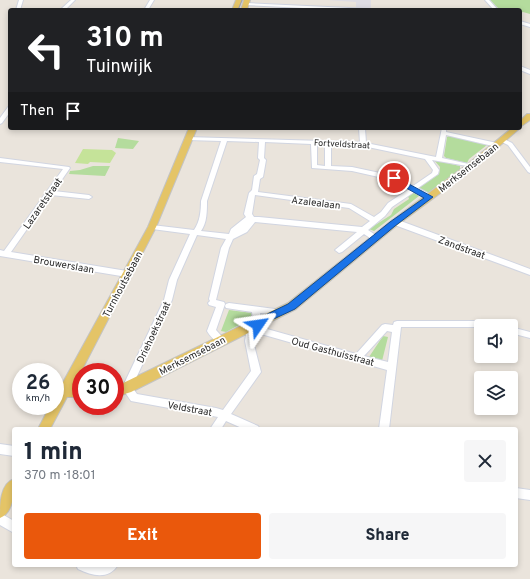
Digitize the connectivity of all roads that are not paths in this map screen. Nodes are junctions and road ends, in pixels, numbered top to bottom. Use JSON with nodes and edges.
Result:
{"nodes":[{"id":1,"x":73,"y":0,"type":"edge"},
{"id":2,"x":487,"y":0,"type":"edge"},
{"id":3,"x":247,"y":2,"type":"edge"},
{"id":4,"x":64,"y":8,"type":"edge"},
{"id":5,"x":334,"y":8,"type":"edge"},
{"id":6,"x":494,"y":8,"type":"edge"},
{"id":7,"x":8,"y":111,"type":"edge"},
{"id":8,"x":530,"y":116,"type":"edge"},
{"id":9,"x":0,"y":122,"type":"edge"},
{"id":10,"x":522,"y":122,"type":"edge"},
{"id":11,"x":362,"y":130,"type":"edge"},
{"id":12,"x":443,"y":130,"type":"edge"},
{"id":13,"x":514,"y":130,"type":"edge"},
{"id":14,"x":190,"y":133,"type":"edge"},
{"id":15,"x":224,"y":140,"type":"junction"},
{"id":16,"x":262,"y":141,"type":"junction"},
{"id":17,"x":314,"y":142,"type":"junction"},
{"id":18,"x":328,"y":142,"type":"junction"},
{"id":19,"x":500,"y":142,"type":"junction"},
{"id":20,"x":363,"y":144,"type":"junction"},
{"id":21,"x":428,"y":159,"type":"dead end"},
{"id":22,"x":439,"y":159,"type":"junction"},
{"id":23,"x":0,"y":160,"type":"edge"},
{"id":24,"x":471,"y":166,"type":"junction"},
{"id":25,"x":328,"y":168,"type":"junction"},
{"id":26,"x":530,"y":171,"type":"edge"},
{"id":27,"x":413,"y":189,"type":"junction"},
{"id":28,"x":50,"y":193,"type":"junction"},
{"id":29,"x":252,"y":193,"type":"junction"},
{"id":30,"x":89,"y":197,"type":"dead end"},
{"id":31,"x":429,"y":197,"type":"junction"},
{"id":32,"x":251,"y":219,"type":"junction"},
{"id":33,"x":375,"y":221,"type":"junction"},
{"id":34,"x":395,"y":222,"type":"junction"},
{"id":35,"x":152,"y":227,"type":"junction"},
{"id":36,"x":363,"y":230,"type":"junction"},
{"id":37,"x":196,"y":232,"type":"junction"},
{"id":38,"x":232,"y":237,"type":"junction"},
{"id":39,"x":376,"y":238,"type":"junction"},
{"id":40,"x":339,"y":250,"type":"dead end"},
{"id":41,"x":3,"y":253,"type":"edge"},
{"id":42,"x":530,"y":272,"type":"edge"},
{"id":43,"x":128,"y":274,"type":"junction"},
{"id":44,"x":229,"y":306,"type":"dead end"},
{"id":45,"x":257,"y":309,"type":"junction"},
{"id":46,"x":272,"y":310,"type":"dead end"},
{"id":47,"x":258,"y":322,"type":"junction"},
{"id":48,"x":474,"y":324,"type":"edge"},
{"id":49,"x":396,"y":326,"type":"junction"},
{"id":50,"x":247,"y":327,"type":"junction"},
{"id":51,"x":518,"y":332,"type":"edge"},
{"id":52,"x":530,"y":335,"type":"edge"},
{"id":53,"x":221,"y":340,"type":"junction"},
{"id":54,"x":357,"y":358,"type":"junction"},
{"id":55,"x":391,"y":367,"type":"junction"},
{"id":56,"x":127,"y":388,"type":"junction"},
{"id":57,"x":124,"y":389,"type":"edge"},
{"id":58,"x":65,"y":392,"type":"junction"},
{"id":59,"x":72,"y":392,"type":"edge"},
{"id":60,"x":225,"y":415,"type":"junction"},
{"id":61,"x":45,"y":427,"type":"edge"},
{"id":62,"x":216,"y":427,"type":"edge"},
{"id":63,"x":251,"y":427,"type":"edge"},
{"id":64,"x":384,"y":427,"type":"edge"},
{"id":65,"x":0,"y":450,"type":"edge"},
{"id":66,"x":12,"y":451,"type":"edge"},
{"id":67,"x":12,"y":489,"type":"edge"},
{"id":68,"x":518,"y":493,"type":"edge"},
{"id":69,"x":530,"y":495,"type":"edge"},
{"id":70,"x":0,"y":511,"type":"edge"},
{"id":71,"x":0,"y":519,"type":"edge"},
{"id":72,"x":12,"y":526,"type":"edge"},
{"id":73,"x":86,"y":567,"type":"edge"},
{"id":74,"x":108,"y":572,"type":"edge"}],
"edges":[{"from":1,"to":4,"type":"street"},
{"from":2,"to":6,"type":"street"},
{"from":3,"to":5,"type":"street"},
{"from":7,"to":9,"type":"street"},
{"from":8,"to":10,"type":"main road"},
{"from":11,"to":20,"type":"street"},
{"from":12,"to":19,"type":"street"},
{"from":12,"to":22,"type":"street"},
{"from":13,"to":19,"type":"main road","name":"Merksemsebaan"},
{"from":14,"to":15,"type":"street","name":"Fortveldstraat"},
{"from":14,"to":35,"type":"main road","name":"Turnhoutsebaan"},
{"from":15,"to":16,"type":"street","name":"Fortveldstraat"},
{"from":15,"to":37,"type":"street","name":"Driehoekstraat"},
{"from":16,"to":17,"type":"street","name":"Fortveldstraat"},
{"from":16,"to":29,"type":"street"},
{"from":17,"to":18,"type":"street","name":"Fortveldstraat"},
{"from":17,"to":25,"type":"street"},
{"from":18,"to":20,"type":"street","name":"Fortveldstraat"},
{"from":18,"to":25,"type":"street"},
{"from":19,"to":24,"type":"main road","name":"Merksemsebaan"},
{"from":19,"to":26,"type":"street"},
{"from":20,"to":22,"type":"street","name":"Fortveldstraat"},
{"from":21,"to":27,"type":"street","name":"Merksemsebaan"},
{"from":22,"to":24,"type":"street","name":"Fortveldstraat"},
{"from":23,"to":28,"type":"street","name":"Lazaretstraat"},
{"from":24,"to":31,"type":"main road","name":"Merksemsebaan"},
{"from":25,"to":27,"type":"street"},
{"from":27,"to":31,"type":"street"},
{"from":27,"to":33,"type":"street","name":"Merksemsebaan"},
{"from":28,"to":30,"type":"street"},
{"from":28,"to":41,"type":"street","name":"Lazaretstraat"},
{"from":29,"to":32,"type":"street"},
{"from":29,"to":33,"type":"street","name":"Azalealaan"},
{"from":31,"to":34,"type":"main road","name":"Merksemsebaan"},
{"from":32,"to":36,"type":"street"},
{"from":32,"to":38,"type":"street"},
{"from":33,"to":36,"type":"street","name":"Merksemsebaan"},
{"from":34,"to":39,"type":"main road","name":"Merksemsebaan"},
{"from":34,"to":42,"type":"street","name":"Zandstraat"},
{"from":35,"to":37,"type":"street"},
{"from":35,"to":43,"type":"main road","name":"Turnhoutsebaan"},
{"from":36,"to":39,"type":"street"},
{"from":36,"to":40,"type":"street","name":"Merksemsebaan"},
{"from":37,"to":38,"type":"street"},
{"from":37,"to":56,"type":"street","name":"Driehoekstraat"},
{"from":38,"to":53,"type":"street"},
{"from":39,"to":47,"type":"main road","name":"Merksemsebaan"},
{"from":41,"to":43,"type":"street","name":"Brouwerslaan"},
{"from":43,"to":58,"type":"main road","name":"Turnhoutsebaan"},
{"from":44,"to":45,"type":"street"},
{"from":45,"to":46,"type":"street"},
{"from":45,"to":47,"type":"street"},
{"from":47,"to":50,"type":"main road","name":"Merksemsebaan"},
{"from":47,"to":54,"type":"street","name":"Oud Gasthuisstraat"},
{"from":48,"to":49,"type":"street"},
{"from":49,"to":54,"type":"street"},
{"from":49,"to":55,"type":"street"},
{"from":50,"to":53,"type":"main road","name":"Merksemsebaan"},
{"from":50,"to":60,"type":"street"},
{"from":51,"to":52,"type":"street"},
{"from":53,"to":56,"type":"main road","name":"Merksemsebaan"},
{"from":54,"to":55,"type":"street","name":"Oud Gasthuisstraat"},
{"from":55,"to":64,"type":"street"},
{"from":56,"to":57,"type":"main road","name":"Merksemsebaan"},
{"from":56,"to":60,"type":"street","name":"Veldstraat"},
{"from":58,"to":59,"type":"main road"},
{"from":58,"to":61,"type":"main road","name":"Turnhoutsebaan"},
{"from":60,"to":62,"type":"street"},
{"from":60,"to":63,"type":"street","name":"Veldstraat"},
{"from":65,"to":66,"type":"street"},
{"from":67,"to":70,"type":"main road"},
{"from":68,"to":69,"type":"street"},
{"from":71,"to":72,"type":"street"},
{"from":73,"to":74,"type":"street"}]}
